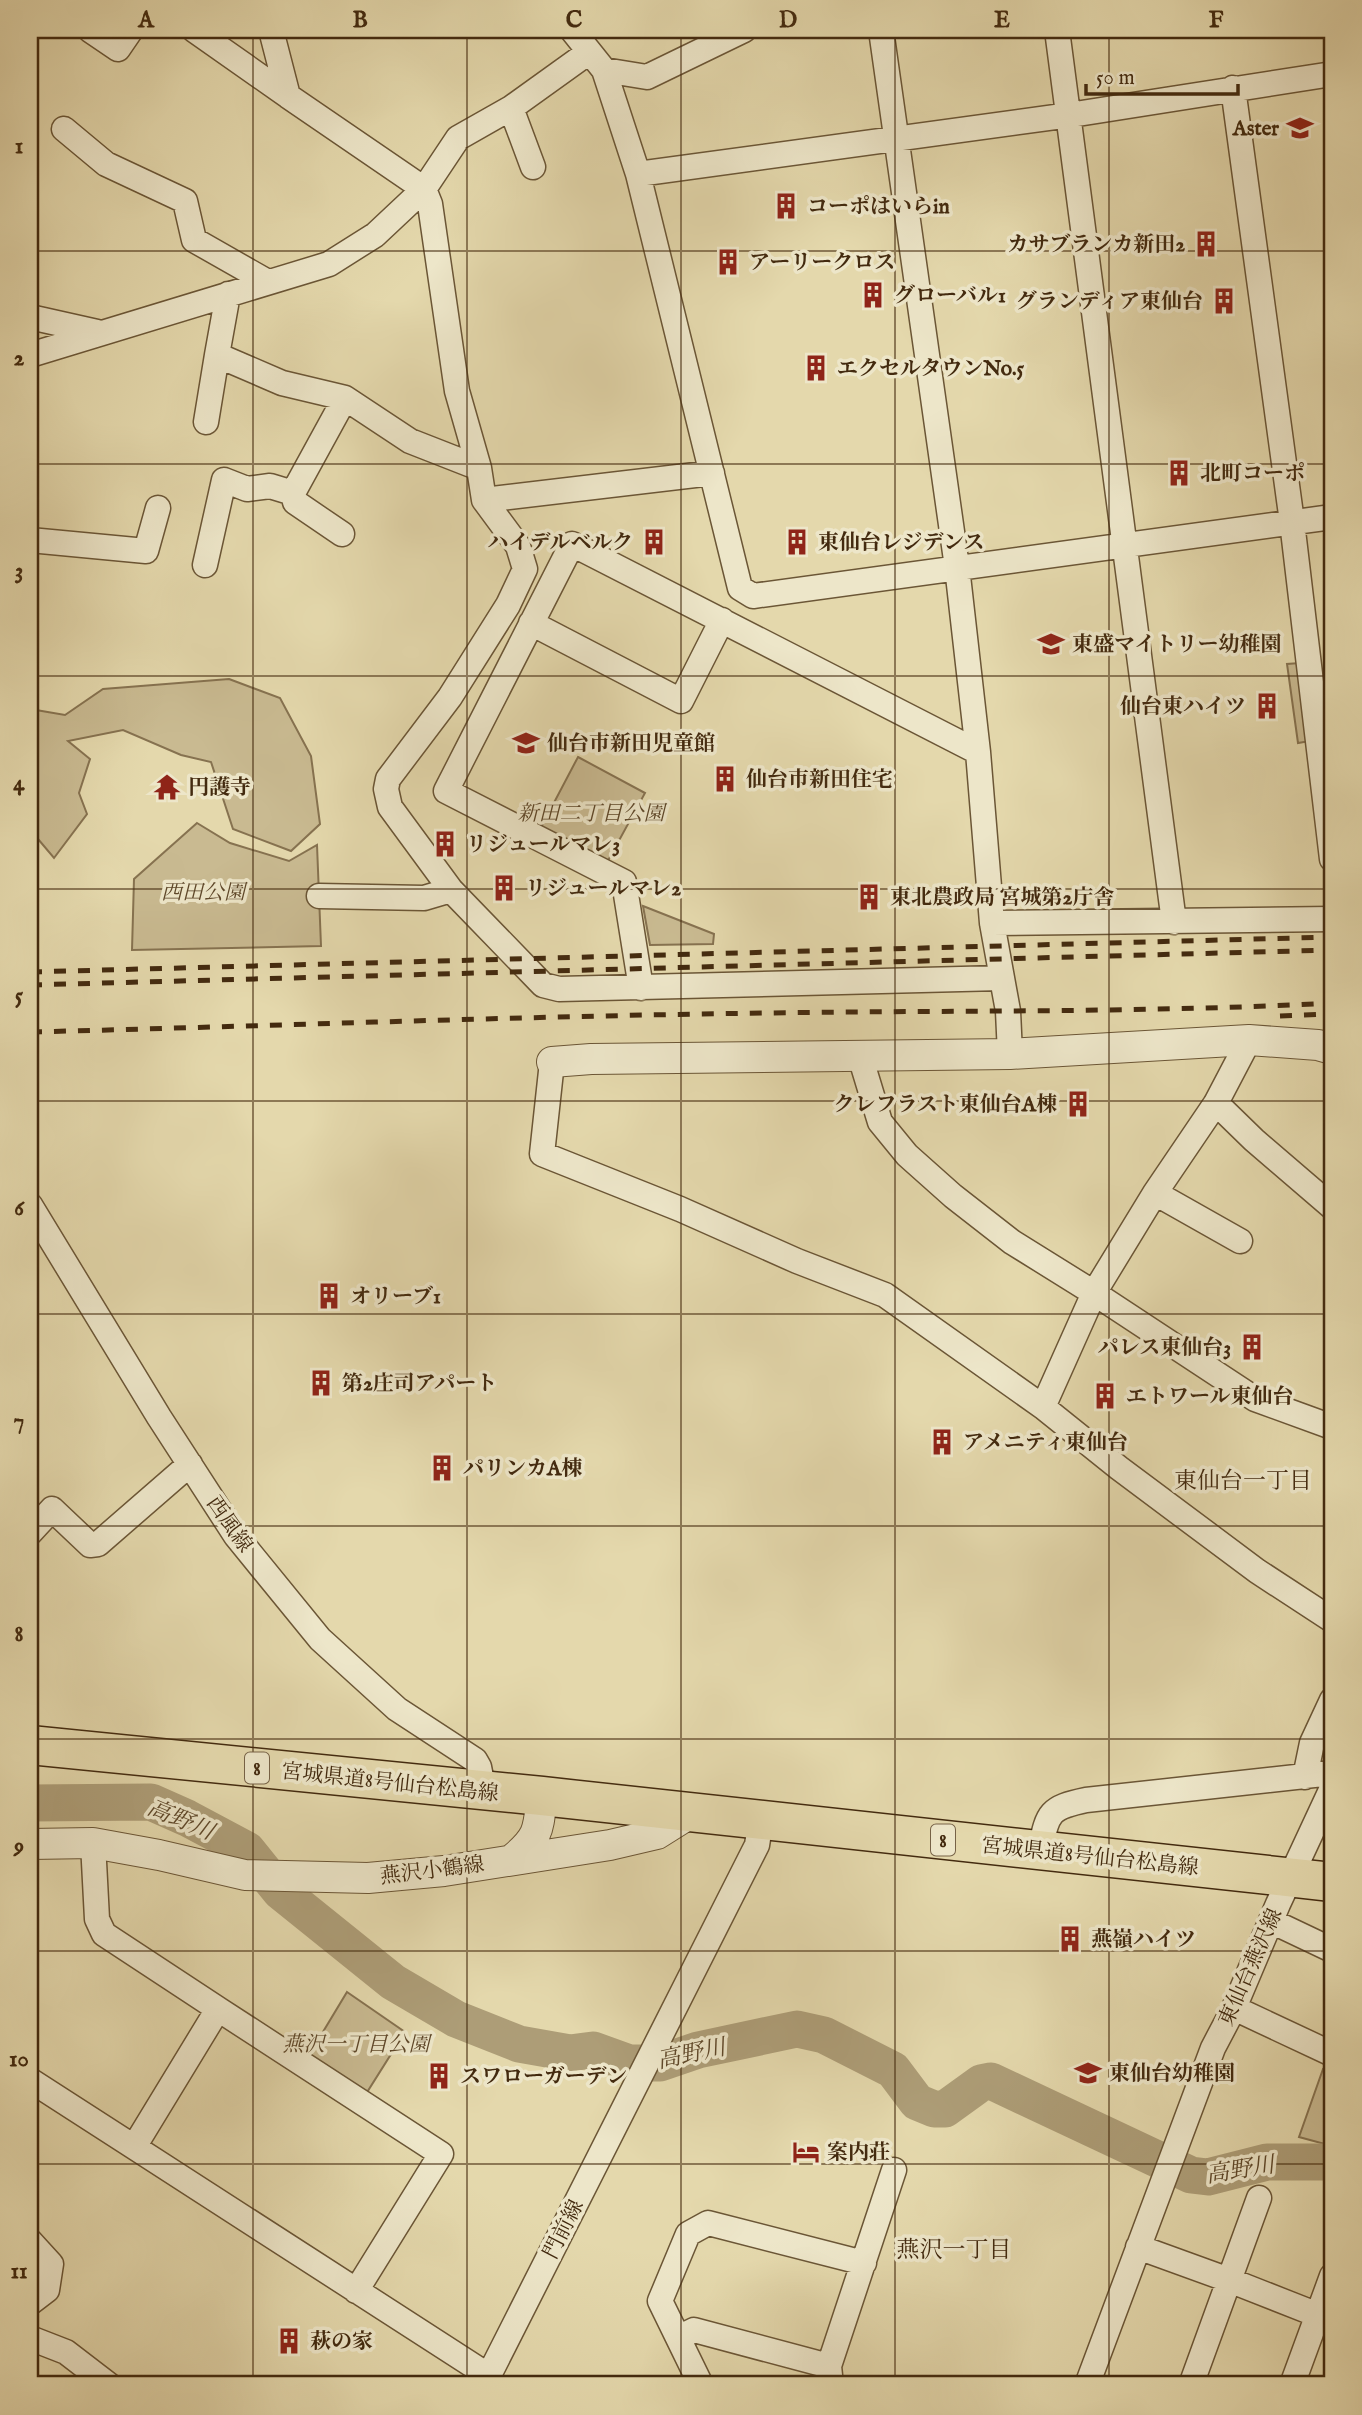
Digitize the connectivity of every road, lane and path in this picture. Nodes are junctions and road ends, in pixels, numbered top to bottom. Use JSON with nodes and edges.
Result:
{"nodes":[{"id":1,"x":90,"y":30,"type":"edge"},
{"id":2,"x":131,"y":30,"type":"edge"},
{"id":3,"x":194,"y":30,"type":"edge"},
{"id":4,"x":271,"y":30,"type":"edge"},
{"id":5,"x":744,"y":30,"type":"edge"},
{"id":6,"x":881,"y":30,"type":"edge"},
{"id":7,"x":1057,"y":30,"type":"edge"},
{"id":8,"x":584,"y":43,"type":"edge"},
{"id":9,"x":1332,"y":74,"type":"edge"},
{"id":10,"x":1233,"y":88,"type":"junction"},
{"id":11,"x":288,"y":96,"type":"junction"},
{"id":12,"x":511,"y":108,"type":"junction"},
{"id":13,"x":1070,"y":115,"type":"junction"},
{"id":14,"x":64,"y":129,"type":"dead end"},
{"id":15,"x":896,"y":138,"type":"junction"},
{"id":16,"x":533,"y":167,"type":"dead end"},
{"id":17,"x":638,"y":174,"type":"junction"},
{"id":18,"x":424,"y":189,"type":"junction"},
{"id":19,"x":266,"y":281,"type":"junction"},
{"id":20,"x":228,"y":294,"type":"junction"},
{"id":21,"x":30,"y":317,"type":"edge"},
{"id":22,"x":100,"y":332,"type":"junction"},
{"id":23,"x":30,"y":355,"type":"edge"},
{"id":24,"x":217,"y":355,"type":"junction"},
{"id":25,"x":345,"y":398,"type":"junction"},
{"id":26,"x":206,"y":422,"type":"dead end"},
{"id":27,"x":479,"y":468,"type":"junction"},
{"id":28,"x":712,"y":473,"type":"junction"},
{"id":29,"x":293,"y":493,"type":"junction"},
{"id":30,"x":484,"y":500,"type":"junction"},
{"id":31,"x":158,"y":508,"type":"dead end"},
{"id":32,"x":1332,"y":517,"type":"edge"},
{"id":33,"x":1292,"y":522,"type":"junction"},
{"id":34,"x":342,"y":534,"type":"dead end"},
{"id":35,"x":30,"y":540,"type":"edge"},
{"id":36,"x":1126,"y":545,"type":"junction"},
{"id":37,"x":205,"y":565,"type":"dead end"},
{"id":38,"x":957,"y":567,"type":"junction"},
{"id":39,"x":722,"y":620,"type":"junction"},
{"id":40,"x":531,"y":623,"type":"junction"},
{"id":41,"x":978,"y":752,"type":"junction"},
{"id":42,"x":1332,"y":859,"type":"edge"},
{"id":43,"x":450,"y":890,"type":"junction"},
{"id":44,"x":319,"y":896,"type":"dead end"},
{"id":45,"x":1332,"y":919,"type":"edge"},
{"id":46,"x":1174,"y":922,"type":"junction"},
{"id":47,"x":992,"y":923,"type":"junction"},
{"id":48,"x":1001,"y":978,"type":"junction"},
{"id":49,"x":641,"y":988,"type":"junction"},
{"id":50,"x":1249,"y":1040,"type":"junction"},
{"id":51,"x":1332,"y":1049,"type":"edge"},
{"id":52,"x":1010,"y":1054,"type":"junction"},
{"id":53,"x":860,"y":1056,"type":"junction"},
{"id":54,"x":552,"y":1062,"type":"joint"},
{"id":55,"x":1216,"y":1104,"type":"junction"},
{"id":56,"x":1156,"y":1193,"type":"junction"},
{"id":57,"x":30,"y":1205,"type":"edge"},
{"id":58,"x":1332,"y":1207,"type":"edge"},
{"id":59,"x":1240,"y":1241,"type":"dead end"},
{"id":60,"x":1094,"y":1293,"type":"junction"},
{"id":61,"x":1043,"y":1408,"type":"junction"},
{"id":62,"x":1332,"y":1427,"type":"edge"},
{"id":63,"x":190,"y":1464,"type":"junction"},
{"id":64,"x":30,"y":1533,"type":"edge"},
{"id":65,"x":1332,"y":1620,"type":"edge"},
{"id":66,"x":1332,"y":1700,"type":"edge"},
{"id":67,"x":30,"y":1745,"type":"edge"},
{"id":68,"x":1332,"y":1773,"type":"edge"},
{"id":69,"x":1305,"y":1777,"type":"junction"},
{"id":70,"x":1332,"y":1788,"type":"edge"},
{"id":71,"x":484,"y":1791,"type":"junction"},
{"id":72,"x":548,"y":1797,"type":"junction"},
{"id":73,"x":692,"y":1812,"type":"junction"},
{"id":74,"x":761,"y":1820,"type":"junction"},
{"id":75,"x":93,"y":1843,"type":"junction"},
{"id":76,"x":30,"y":1844,"type":"edge"},
{"id":77,"x":1040,"y":1850,"type":"junction"},
{"id":78,"x":514,"y":1858,"type":"junction"},
{"id":79,"x":1291,"y":1877,"type":"junction"},
{"id":80,"x":1332,"y":1882,"type":"edge"},
{"id":81,"x":1271,"y":1921,"type":"junction"},
{"id":82,"x":1332,"y":1950,"type":"edge"},
{"id":83,"x":1234,"y":2008,"type":"junction"},
{"id":84,"x":218,"y":2009,"type":"junction"},
{"id":85,"x":1332,"y":2054,"type":"edge"},
{"id":86,"x":30,"y":2080,"type":"edge"},
{"id":87,"x":134,"y":2147,"type":"junction"},
{"id":88,"x":894,"y":2170,"type":"dead end"},
{"id":89,"x":1259,"y":2198,"type":"dead end"},
{"id":90,"x":30,"y":2241,"type":"edge"},
{"id":91,"x":1138,"y":2247,"type":"junction"},
{"id":92,"x":864,"y":2263,"type":"junction"},
{"id":93,"x":1332,"y":2276,"type":"edge"},
{"id":94,"x":1229,"y":2280,"type":"junction"},
{"id":95,"x":356,"y":2291,"type":"junction"},
{"id":96,"x":30,"y":2303,"type":"edge"},
{"id":97,"x":1325,"y":2319,"type":"edge"},
{"id":98,"x":30,"y":2338,"type":"edge"},
{"id":99,"x":678,"y":2338,"type":"junction"},
{"id":100,"x":830,"y":2376,"type":"edge"},
{"id":101,"x":486,"y":2381,"type":"edge"},
{"id":102,"x":109,"y":2385,"type":"edge"},
{"id":103,"x":701,"y":2385,"type":"edge"},
{"id":104,"x":1087,"y":2385,"type":"edge"},
{"id":105,"x":1191,"y":2385,"type":"edge"},
{"id":106,"x":1292,"y":2385,"type":"edge"}],
"edges":[{"from":1,"to":2,"type":"street"},
{"from":3,"to":11,"type":"street"},
{"from":4,"to":11,"type":"street"},
{"from":5,"to":8,"type":"street"},
{"from":6,"to":15,"type":"street"},
{"from":7,"to":13,"type":"street"},
{"from":8,"to":12,"type":"street"},
{"from":8,"to":17,"type":"street"},
{"from":9,"to":10,"type":"street"},
{"from":10,"to":13,"type":"street"},
{"from":10,"to":33,"type":"street"},
{"from":11,"to":18,"type":"street"},
{"from":12,"to":16,"type":"street"},
{"from":12,"to":18,"type":"street"},
{"from":13,"to":15,"type":"street"},
{"from":13,"to":36,"type":"street"},
{"from":14,"to":19,"type":"street"},
{"from":15,"to":17,"type":"street"},
{"from":15,"to":38,"type":"street"},
{"from":17,"to":28,"type":"street"},
{"from":18,"to":19,"type":"street"},
{"from":18,"to":27,"type":"street"},
{"from":19,"to":20,"type":"street"},
{"from":20,"to":22,"type":"street"},
{"from":20,"to":24,"type":"street"},
{"from":21,"to":22,"type":"street"},
{"from":22,"to":23,"type":"street"},
{"from":24,"to":25,"type":"street"},
{"from":24,"to":26,"type":"street"},
{"from":25,"to":27,"type":"street"},
{"from":25,"to":29,"type":"street"},
{"from":27,"to":30,"type":"street"},
{"from":28,"to":30,"type":"street"},
{"from":28,"to":38,"type":"street"},
{"from":29,"to":34,"type":"street"},
{"from":29,"to":37,"type":"street"},
{"from":30,"to":43,"type":"street"},
{"from":31,"to":35,"type":"street"},
{"from":32,"to":33,"type":"street"},
{"from":33,"to":36,"type":"street"},
{"from":33,"to":42,"type":"street"},
{"from":36,"to":38,"type":"street"},
{"from":36,"to":46,"type":"street"},
{"from":38,"to":41,"type":"street"},
{"from":39,"to":40,"type":"street"},
{"from":39,"to":40,"type":"street"},
{"from":39,"to":41,"type":"street"},
{"from":40,"to":49,"type":"street"},
{"from":41,"to":47,"type":"street"},
{"from":43,"to":44,"type":"street"},
{"from":43,"to":49,"type":"street"},
{"from":45,"to":46,"type":"street"},
{"from":46,"to":47,"type":"street"},
{"from":47,"to":48,"type":"street"},
{"from":48,"to":49,"type":"street"},
{"from":48,"to":52,"type":"street"},
{"from":50,"to":51,"type":"street"},
{"from":50,"to":52,"type":"street"},
{"from":50,"to":55,"type":"street"},
{"from":52,"to":53,"type":"street"},
{"from":53,"to":54,"type":"street"},
{"from":53,"to":60,"type":"street"},
{"from":54,"to":61,"type":"street"},
{"from":55,"to":56,"type":"street"},
{"from":55,"to":58,"type":"street"},
{"from":56,"to":59,"type":"street"},
{"from":56,"to":60,"type":"street"},
{"from":57,"to":63,"type":"street","name":"西風線"},
{"from":60,"to":61,"type":"street"},
{"from":60,"to":62,"type":"street"},
{"from":61,"to":65,"type":"street"},
{"from":63,"to":64,"type":"street"},
{"from":63,"to":71,"type":"street","name":"西風線"},
{"from":66,"to":69,"type":"street"},
{"from":67,"to":71,"type":"main road","name":"宮城県道8号仙台松島線","number":"8"},
{"from":68,"to":69,"type":"street"},
{"from":69,"to":77,"type":"street"},
{"from":70,"to":79,"type":"street","name":"東仙台燕沢線"},
{"from":71,"to":72,"type":"main road","name":"宮城県道8号仙台松島線","number":"8"},
{"from":72,"to":73,"type":"main road","name":"宮城県道8号仙台松島線","number":"8"},
{"from":72,"to":78,"type":"street","name":"燕沢小鶴線"},
{"from":73,"to":74,"type":"main road","name":"宮城県道8号仙台松島線","number":"8"},
{"from":73,"to":78,"type":"street"},
{"from":74,"to":77,"type":"main road","name":"宮城県道8号仙台松島線","number":"8"},
{"from":74,"to":101,"type":"street","name":"門前線"},
{"from":75,"to":76,"type":"street"},
{"from":75,"to":78,"type":"street","name":"燕沢小鶴線"},
{"from":75,"to":84,"type":"street"},
{"from":77,"to":79,"type":"main road","name":"宮城県道8号仙台松島線","number":"8"},
{"from":79,"to":80,"type":"main road","name":"宮城県道8号仙台松島線","number":"8"},
{"from":79,"to":81,"type":"street","name":"東仙台燕沢線"},
{"from":81,"to":82,"type":"street"},
{"from":81,"to":83,"type":"street","name":"東仙台燕沢線"},
{"from":83,"to":85,"type":"street"},
{"from":83,"to":91,"type":"street","name":"東仙台燕沢線"},
{"from":84,"to":87,"type":"street"},
{"from":84,"to":95,"type":"street"},
{"from":86,"to":87,"type":"street"},
{"from":87,"to":95,"type":"street"},
{"from":88,"to":92,"type":"street"},
{"from":89,"to":94,"type":"street"},
{"from":90,"to":96,"type":"street"},
{"from":91,"to":94,"type":"street"},
{"from":91,"to":104,"type":"street"},
{"from":92,"to":99,"type":"street"},
{"from":92,"to":100,"type":"street"},
{"from":93,"to":97,"type":"street"},
{"from":94,"to":97,"type":"street"},
{"from":94,"to":105,"type":"street"},
{"from":95,"to":101,"type":"street"},
{"from":97,"to":106,"type":"street"},
{"from":98,"to":102,"type":"street"},
{"from":99,"to":100,"type":"street"},
{"from":99,"to":103,"type":"street"}]}
